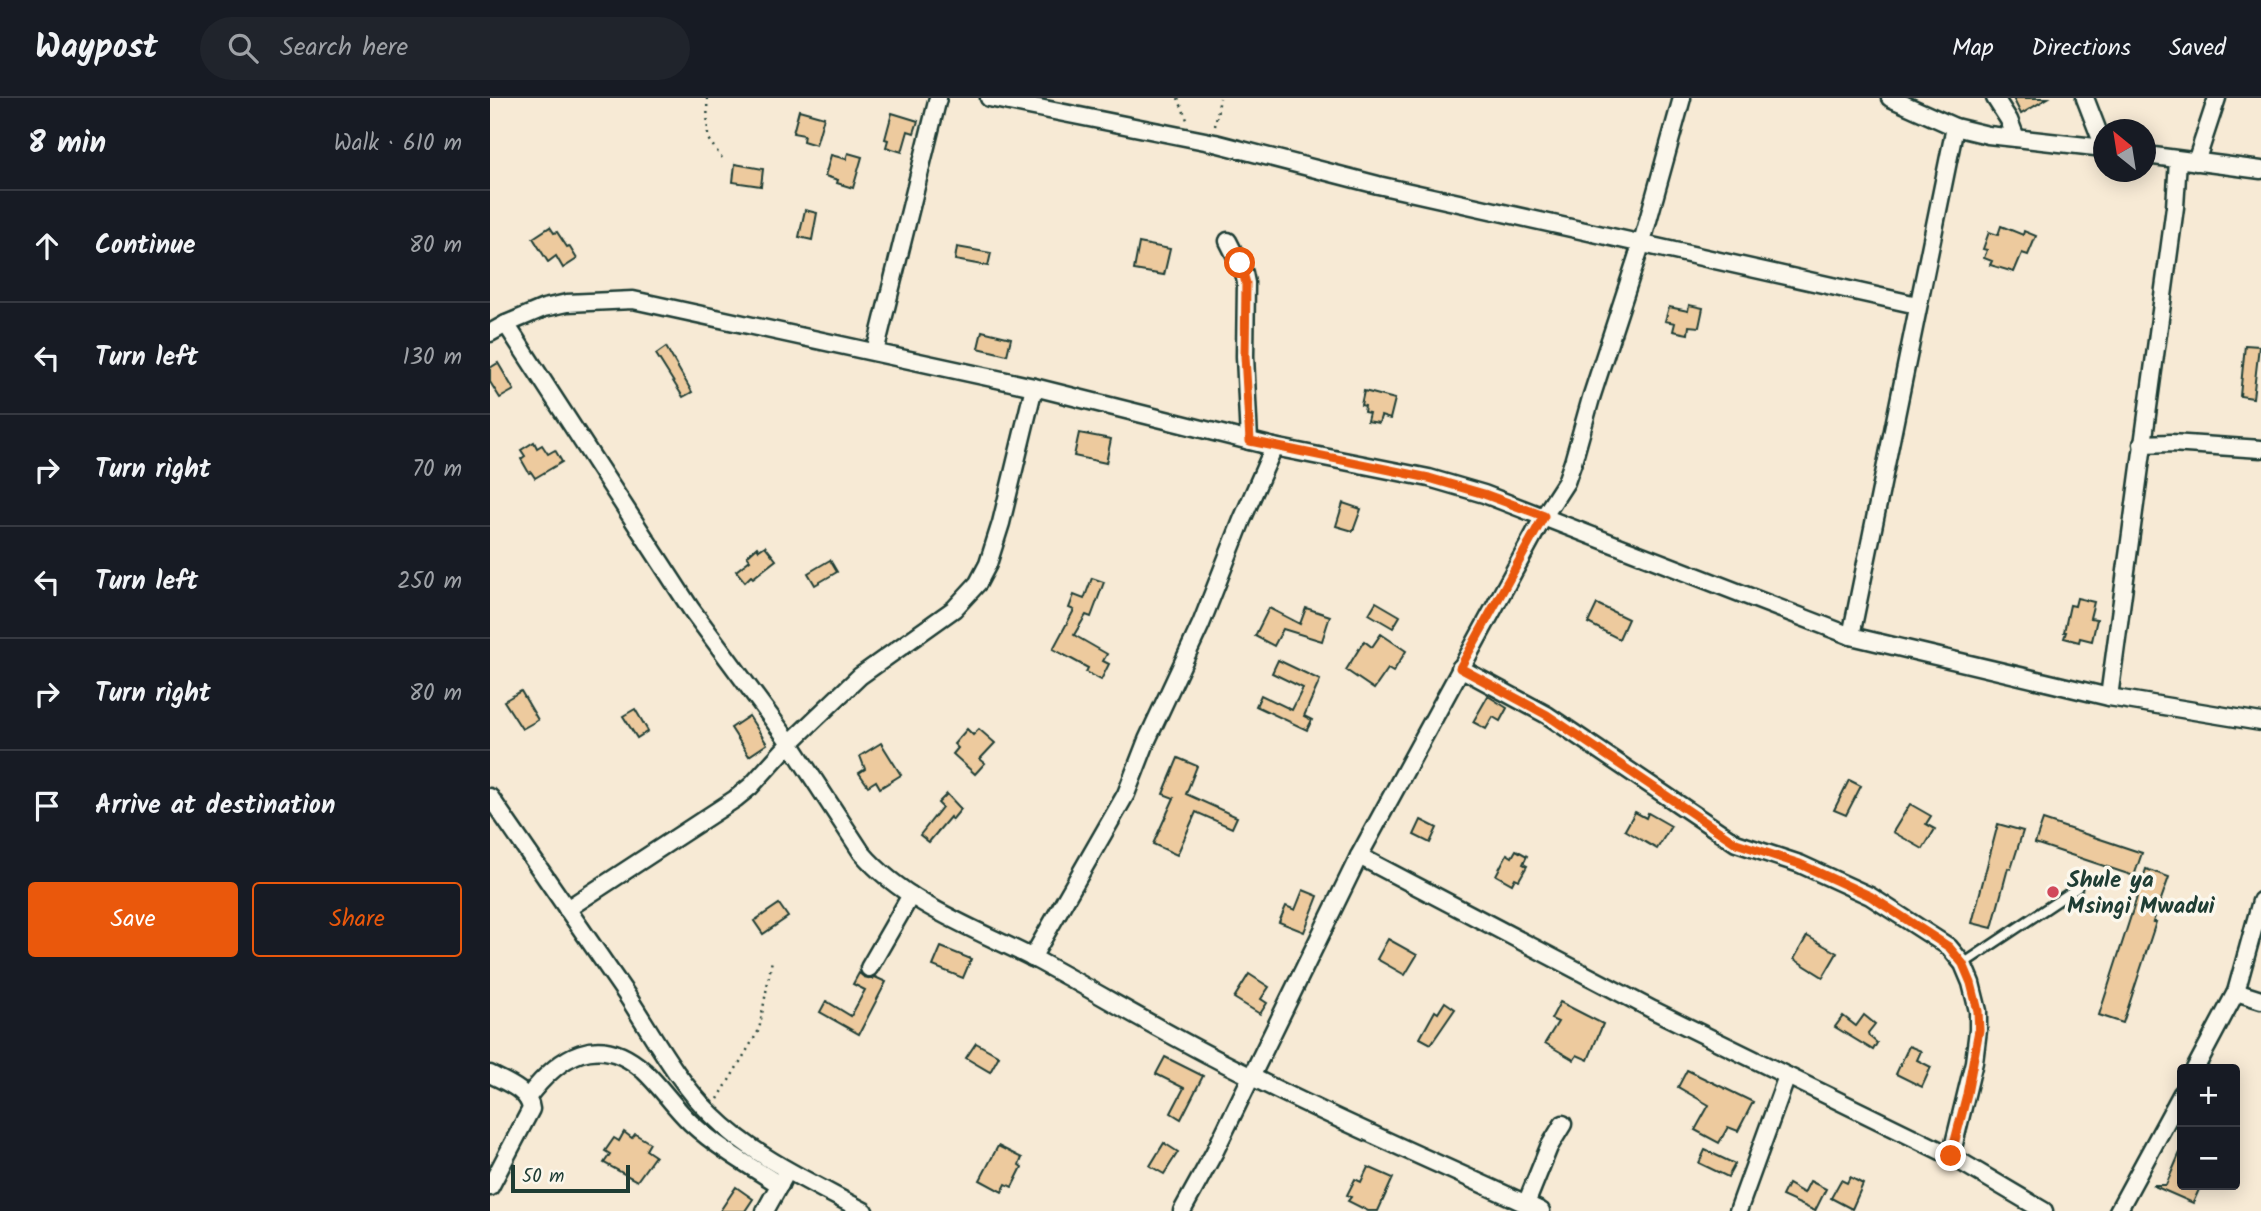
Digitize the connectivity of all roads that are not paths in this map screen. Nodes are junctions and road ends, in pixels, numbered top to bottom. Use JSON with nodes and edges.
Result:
{"nodes":[{"id":1,"x":939,"y":98,"type":"edge"},
{"id":2,"x":989,"y":98,"type":"edge"},
{"id":3,"x":1682,"y":98,"type":"edge"},
{"id":4,"x":1890,"y":98,"type":"edge"},
{"id":5,"x":1995,"y":98,"type":"edge"},
{"id":6,"x":2085,"y":98,"type":"edge"},
{"id":7,"x":2217,"y":98,"type":"edge"},
{"id":8,"x":2093,"y":119,"type":"edge"},
{"id":9,"x":1955,"y":127,"type":"junction"},
{"id":10,"x":2016,"y":138,"type":"junction"},
{"id":11,"x":2093,"y":147,"type":"edge"},
{"id":12,"x":2156,"y":157,"type":"edge"},
{"id":13,"x":2178,"y":160,"type":"junction"},
{"id":14,"x":2196,"y":162,"type":"junction"},
{"id":15,"x":2261,"y":170,"type":"edge"},
{"id":16,"x":1228,"y":241,"type":"dead end"},
{"id":17,"x":1642,"y":242,"type":"junction"},
{"id":18,"x":1917,"y":305,"type":"junction"},
{"id":19,"x":506,"y":324,"type":"junction"},
{"id":20,"x":490,"y":333,"type":"edge"},
{"id":21,"x":875,"y":352,"type":"junction"},
{"id":22,"x":1034,"y":387,"type":"junction"},
{"id":23,"x":1250,"y":441,"type":"junction"},
{"id":24,"x":2142,"y":444,"type":"junction"},
{"id":25,"x":1274,"y":447,"type":"junction"},
{"id":26,"x":2261,"y":449,"type":"edge"},
{"id":27,"x":1544,"y":516,"type":"junction"},
{"id":28,"x":1851,"y":636,"type":"junction"},
{"id":29,"x":1460,"y":668,"type":"junction"},
{"id":30,"x":2109,"y":697,"type":"junction"},
{"id":31,"x":2261,"y":722,"type":"edge"},
{"id":32,"x":790,"y":743,"type":"junction"},
{"id":33,"x":490,"y":797,"type":"edge"},
{"id":34,"x":1359,"y":856,"type":"junction"},
{"id":35,"x":2077,"y":888,"type":"dead end"},
{"id":36,"x":911,"y":895,"type":"junction"},
{"id":37,"x":2261,"y":901,"type":"edge"},
{"id":38,"x":567,"y":909,"type":"junction"},
{"id":39,"x":1032,"y":958,"type":"junction"},
{"id":40,"x":1963,"y":964,"type":"junction"},
{"id":41,"x":869,"y":968,"type":"dead end"},
{"id":42,"x":2236,"y":992,"type":"junction"},
{"id":43,"x":2261,"y":1000,"type":"edge"},
{"id":44,"x":2198,"y":1064,"type":"edge"},
{"id":45,"x":490,"y":1074,"type":"edge"},
{"id":46,"x":1787,"y":1076,"type":"junction"},
{"id":47,"x":1251,"y":1077,"type":"junction"},
{"id":48,"x":527,"y":1098,"type":"junction"},
{"id":49,"x":2177,"y":1102,"type":"edge"},
{"id":50,"x":1563,"y":1124,"type":"dead end"},
{"id":51,"x":1951,"y":1156,"type":"junction"},
{"id":52,"x":784,"y":1177,"type":"junction"},
{"id":53,"x":490,"y":1187,"type":"edge"},
{"id":54,"x":1533,"y":1208,"type":"edge"},
{"id":55,"x":765,"y":1211,"type":"edge"},
{"id":56,"x":864,"y":1211,"type":"edge"},
{"id":57,"x":1182,"y":1211,"type":"edge"},
{"id":58,"x":1738,"y":1211,"type":"edge"},
{"id":59,"x":2044,"y":1211,"type":"edge"},
{"id":60,"x":2118,"y":1211,"type":"edge"}],
"edges":[{"from":1,"to":21,"type":"street"},
{"from":2,"to":17,"type":"street"},
{"from":3,"to":17,"type":"street"},
{"from":4,"to":9,"type":"street"},
{"from":5,"to":10,"type":"street"},
{"from":6,"to":8,"type":"street"},
{"from":7,"to":14,"type":"street"},
{"from":9,"to":10,"type":"street"},
{"from":9,"to":18,"type":"street"},
{"from":10,"to":11,"type":"street"},
{"from":12,"to":13,"type":"street"},
{"from":13,"to":14,"type":"street"},
{"from":13,"to":24,"type":"street"},
{"from":14,"to":15,"type":"street"},
{"from":16,"to":23,"type":"street"},
{"from":17,"to":18,"type":"street"},
{"from":17,"to":27,"type":"street"},
{"from":18,"to":28,"type":"street"},
{"from":19,"to":20,"type":"street"},
{"from":19,"to":21,"type":"street"},
{"from":19,"to":32,"type":"street"},
{"from":21,"to":22,"type":"street"},
{"from":22,"to":23,"type":"street"},
{"from":22,"to":32,"type":"street"},
{"from":23,"to":25,"type":"street"},
{"from":24,"to":26,"type":"street"},
{"from":24,"to":30,"type":"street"},
{"from":25,"to":27,"type":"street"},
{"from":25,"to":39,"type":"street"},
{"from":27,"to":28,"type":"street"},
{"from":27,"to":29,"type":"street"},
{"from":28,"to":30,"type":"street"},
{"from":29,"to":34,"type":"street"},
{"from":29,"to":40,"type":"street"},
{"from":30,"to":31,"type":"street"},
{"from":32,"to":36,"type":"street"},
{"from":32,"to":38,"type":"street"},
{"from":33,"to":38,"type":"street"},
{"from":34,"to":46,"type":"street"},
{"from":34,"to":47,"type":"street"},
{"from":35,"to":40,"type":"lane"},
{"from":36,"to":39,"type":"street"},
{"from":36,"to":41,"type":"street"},
{"from":37,"to":42,"type":"street"},
{"from":38,"to":52,"type":"street"},
{"from":39,"to":47,"type":"street"},
{"from":40,"to":51,"type":"street"},
{"from":42,"to":43,"type":"street"},
{"from":42,"to":44,"type":"street"},
{"from":45,"to":48,"type":"street"},
{"from":46,"to":51,"type":"street"},
{"from":46,"to":58,"type":"street"},
{"from":47,"to":54,"type":"street"},
{"from":47,"to":57,"type":"street"},
{"from":48,"to":52,"type":"street"},
{"from":48,"to":53,"type":"street"},
{"from":49,"to":60,"type":"street"},
{"from":50,"to":54,"type":"street"},
{"from":51,"to":59,"type":"street"},
{"from":52,"to":55,"type":"street"},
{"from":52,"to":56,"type":"street"}]}
